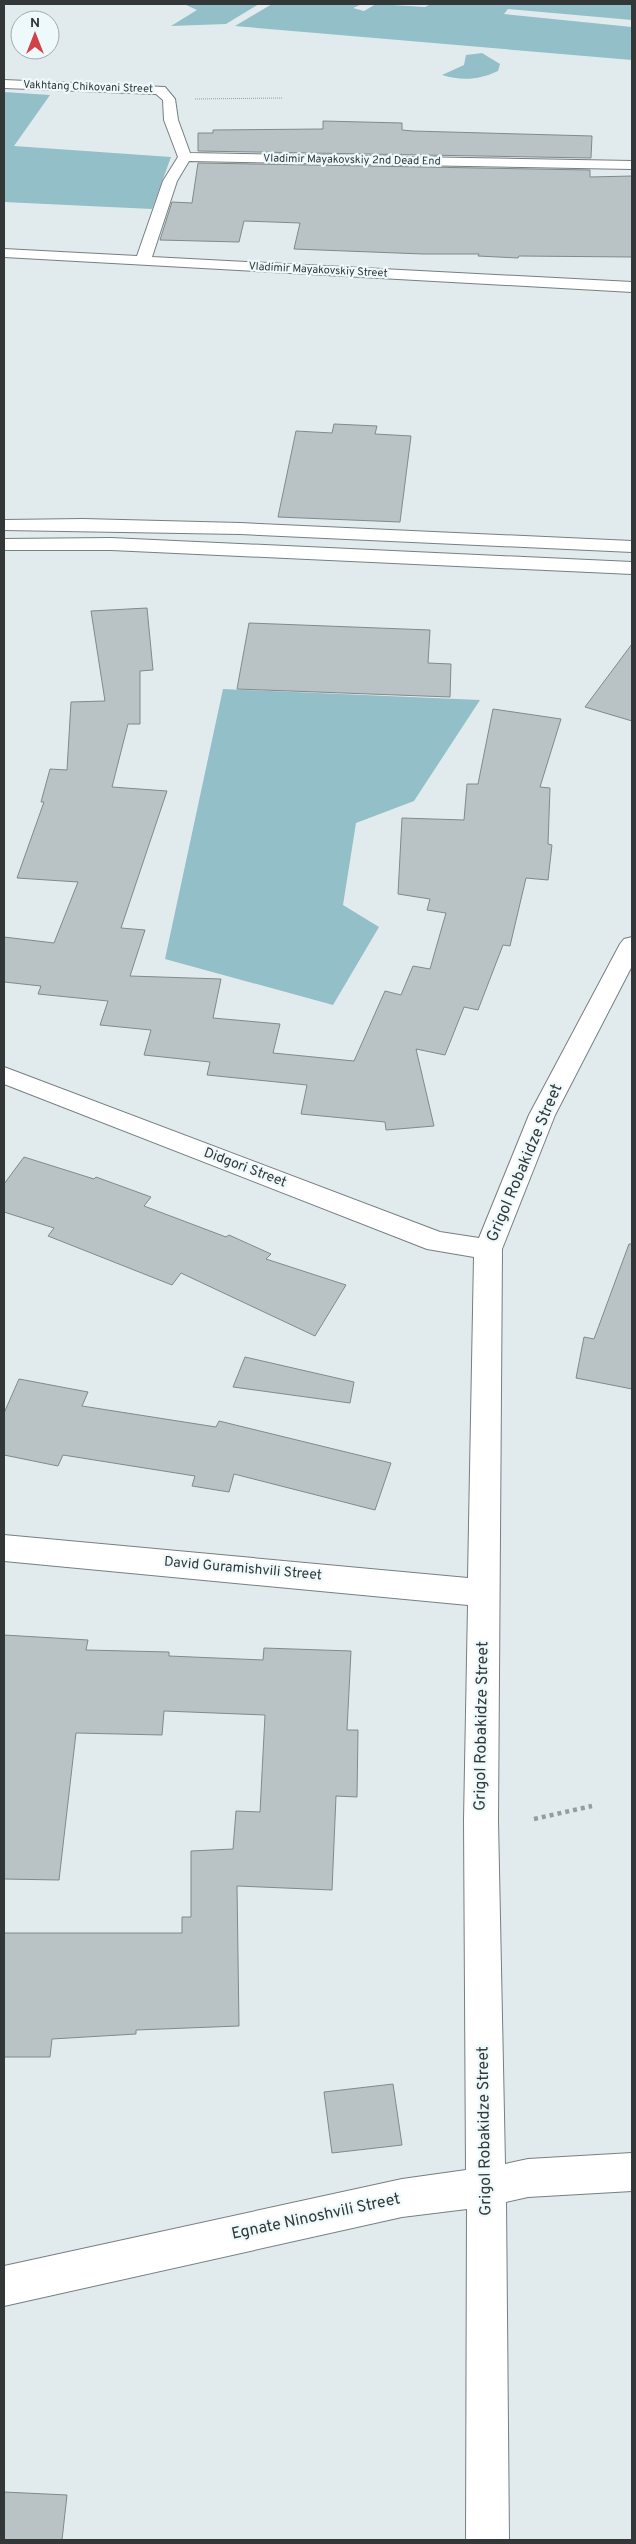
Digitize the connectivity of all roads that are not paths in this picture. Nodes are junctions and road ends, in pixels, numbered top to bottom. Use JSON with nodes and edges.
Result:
{"nodes":[{"id":1,"x":4,"y":84,"type":"edge"},
{"id":2,"x":185,"y":157,"type":"junction"},
{"id":3,"x":632,"y":164,"type":"edge"},
{"id":4,"x":4,"y":254,"type":"edge"},
{"id":5,"x":143,"y":261,"type":"junction"},
{"id":6,"x":632,"y":287,"type":"edge"},
{"id":7,"x":4,"y":525,"type":"edge"},
{"id":8,"x":416,"y":538,"type":"junction"},
{"id":9,"x":4,"y":545,"type":"edge"},
{"id":10,"x":632,"y":547,"type":"edge"},
{"id":11,"x":412,"y":558,"type":"junction"},
{"id":12,"x":632,"y":568,"type":"edge"},
{"id":13,"x":632,"y":944,"type":"edge"},
{"id":14,"x":4,"y":1075,"type":"edge"},
{"id":15,"x":488,"y":1249,"type":"junction"},
{"id":16,"x":4,"y":1548,"type":"edge"},
{"id":17,"x":483,"y":1593,"type":"junction"},
{"id":18,"x":632,"y":2172,"type":"edge"},
{"id":19,"x":486,"y":2187,"type":"junction"},
{"id":20,"x":4,"y":2286,"type":"edge"},
{"id":21,"x":487,"y":2540,"type":"edge"}],
"edges":[{"from":1,"to":2,"type":"street","name":"Vakhtang Chikovani Street"},
{"from":2,"to":3,"type":"street","name":"Vladimir Mayakovskiy 2nd Dead End"},
{"from":2,"to":5,"type":"street"},
{"from":4,"to":5,"type":"street","name":"Vladimir Mayakovskiy Street"},
{"from":5,"to":6,"type":"street","name":"Vladimir Mayakovskiy Street"},
{"from":7,"to":8,"type":"street"},
{"from":8,"to":10,"type":"street"},
{"from":8,"to":11,"type":"street"},
{"from":9,"to":11,"type":"street"},
{"from":11,"to":12,"type":"street"},
{"from":13,"to":15,"type":"street","name":"Grigol Robakidze Street"},
{"from":14,"to":15,"type":"street","name":"Didgori Street"},
{"from":15,"to":17,"type":"street","name":"Grigol Robakidze Street"},
{"from":16,"to":17,"type":"street","name":"David Guramishvili Street"},
{"from":17,"to":19,"type":"street","name":"Grigol Robakidze Street"},
{"from":18,"to":19,"type":"street","name":"Egnate Ninoshvili Street"},
{"from":19,"to":20,"type":"street","name":"Egnate Ninoshvili Street"},
{"from":19,"to":21,"type":"street","name":"Grigol Robakidze Street"}]}
